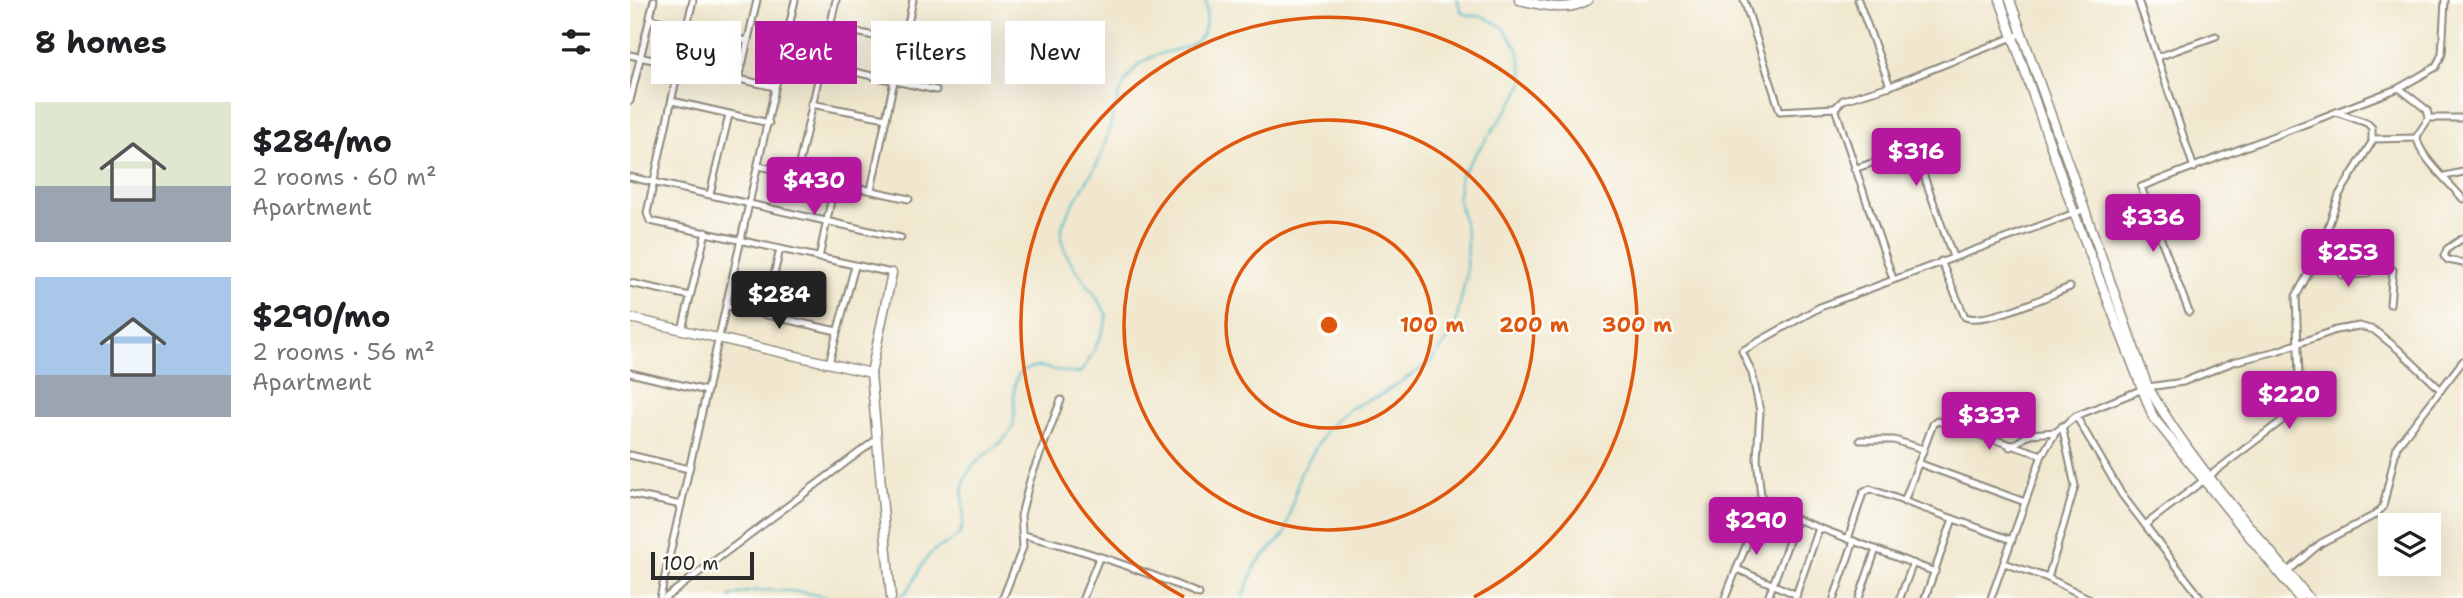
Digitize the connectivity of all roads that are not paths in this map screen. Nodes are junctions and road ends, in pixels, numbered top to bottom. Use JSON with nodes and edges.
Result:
{"nodes":[{"id":1,"x":654,"y":0,"type":"edge"},
{"id":2,"x":693,"y":0,"type":"edge"},
{"id":3,"x":757,"y":0,"type":"edge"},
{"id":4,"x":795,"y":0,"type":"edge"},
{"id":5,"x":836,"y":0,"type":"edge"},
{"id":6,"x":913,"y":0,"type":"edge"},
{"id":7,"x":1519,"y":0,"type":"edge"},
{"id":8,"x":1588,"y":0,"type":"edge"},
{"id":9,"x":1744,"y":0,"type":"edge"},
{"id":10,"x":1858,"y":0,"type":"edge"},
{"id":11,"x":2000,"y":0,"type":"edge"},
{"id":12,"x":2010,"y":0,"type":"edge"},
{"id":13,"x":2138,"y":0,"type":"edge"},
{"id":14,"x":2445,"y":0,"type":"edge"},
{"id":15,"x":650,"y":19,"type":"junction"},
{"id":16,"x":661,"y":21,"type":"edge"},
{"id":17,"x":688,"y":21,"type":"edge"},
{"id":18,"x":790,"y":21,"type":"edge"},
{"id":19,"x":831,"y":21,"type":"edge"},
{"id":20,"x":909,"y":21,"type":"edge"},
{"id":21,"x":2023,"y":33,"type":"junction"},
{"id":22,"x":2216,"y":36,"type":"dead end"},
{"id":23,"x":2013,"y":38,"type":"junction"},
{"id":24,"x":741,"y":39,"type":"edge"},
{"id":25,"x":748,"y":41,"type":"junction"},
{"id":26,"x":630,"y":55,"type":"edge"},
{"id":27,"x":640,"y":57,"type":"junction"},
{"id":28,"x":2158,"y":57,"type":"junction"},
{"id":29,"x":651,"y":59,"type":"edge"},
{"id":30,"x":741,"y":71,"type":"edge"},
{"id":31,"x":741,"y":79,"type":"edge"},
{"id":32,"x":676,"y":84,"type":"edge"},
{"id":33,"x":776,"y":84,"type":"edge"},
{"id":34,"x":816,"y":84,"type":"edge"},
{"id":35,"x":894,"y":84,"type":"edge"},
{"id":36,"x":904,"y":84,"type":"edge"},
{"id":37,"x":1890,"y":86,"type":"junction"},
{"id":38,"x":775,"y":87,"type":"junction"},
{"id":39,"x":2399,"y":88,"type":"junction"},
{"id":40,"x":936,"y":90,"type":"dead end"},
{"id":41,"x":2040,"y":99,"type":"junction"},
{"id":42,"x":630,"y":101,"type":"edge"},
{"id":43,"x":672,"y":102,"type":"junction"},
{"id":44,"x":811,"y":104,"type":"junction"},
{"id":45,"x":1835,"y":108,"type":"junction"},
{"id":46,"x":2336,"y":112,"type":"junction"},
{"id":47,"x":729,"y":115,"type":"junction"},
{"id":48,"x":886,"y":118,"type":"junction"},
{"id":49,"x":2429,"y":118,"type":"junction"},
{"id":50,"x":2463,"y":118,"type":"edge"},
{"id":51,"x":769,"y":123,"type":"junction"},
{"id":52,"x":2417,"y":138,"type":"junction"},
{"id":53,"x":2372,"y":139,"type":"junction"},
{"id":54,"x":759,"y":166,"type":"junction"},
{"id":55,"x":2194,"y":168,"type":"junction"},
{"id":56,"x":1854,"y":169,"type":"junction"},
{"id":57,"x":2463,"y":172,"type":"edge"},
{"id":58,"x":797,"y":173,"type":"junction"},
{"id":59,"x":2445,"y":176,"type":"junction"},
{"id":60,"x":630,"y":177,"type":"edge"},
{"id":61,"x":653,"y":182,"type":"junction"},
{"id":62,"x":835,"y":182,"type":"junction"},
{"id":63,"x":871,"y":190,"type":"junction"},
{"id":64,"x":710,"y":194,"type":"junction"},
{"id":65,"x":909,"y":199,"type":"dead end"},
{"id":66,"x":2463,"y":199,"type":"edge"},
{"id":67,"x":749,"y":203,"type":"junction"},
{"id":68,"x":2079,"y":212,"type":"junction"},
{"id":69,"x":827,"y":220,"type":"junction"},
{"id":70,"x":706,"y":232,"type":"junction"},
{"id":71,"x":901,"y":238,"type":"dead end"},
{"id":72,"x":2463,"y":238,"type":"edge"},
{"id":73,"x":742,"y":240,"type":"junction"},
{"id":74,"x":2324,"y":241,"type":"junction"},
{"id":75,"x":780,"y":249,"type":"junction"},
{"id":76,"x":1953,"y":257,"type":"junction"},
{"id":77,"x":819,"y":258,"type":"junction"},
{"id":78,"x":1941,"y":261,"type":"junction"},
{"id":79,"x":2463,"y":263,"type":"edge"},
{"id":80,"x":855,"y":266,"type":"junction"},
{"id":81,"x":892,"y":273,"type":"joint"},
{"id":82,"x":1893,"y":279,"type":"junction"},
{"id":83,"x":630,"y":283,"type":"edge"},
{"id":84,"x":2070,"y":288,"type":"dead end"},
{"id":85,"x":690,"y":296,"type":"junction"},
{"id":86,"x":2390,"y":304,"type":"dead end"},
{"id":87,"x":727,"y":306,"type":"junction"},
{"id":88,"x":2189,"y":312,"type":"dead end"},
{"id":89,"x":765,"y":314,"type":"junction"},
{"id":90,"x":630,"y":318,"type":"edge"},
{"id":91,"x":682,"y":330,"type":"junction"},
{"id":92,"x":837,"y":331,"type":"junction"},
{"id":93,"x":718,"y":338,"type":"junction"},
{"id":94,"x":2299,"y":344,"type":"junction"},
{"id":95,"x":2463,"y":360,"type":"edge"},
{"id":96,"x":829,"y":363,"type":"junction"},
{"id":97,"x":630,"y":373,"type":"edge"},
{"id":98,"x":871,"y":373,"type":"junction"},
{"id":99,"x":2144,"y":388,"type":"junction"},
{"id":100,"x":2441,"y":390,"type":"junction"},
{"id":101,"x":707,"y":391,"type":"junction"},
{"id":102,"x":1061,"y":400,"type":"dead end"},
{"id":103,"x":2076,"y":416,"type":"junction"},
{"id":104,"x":2062,"y":426,"type":"junction"},
{"id":105,"x":2056,"y":432,"type":"junction"},
{"id":106,"x":877,"y":439,"type":"junction"},
{"id":107,"x":1860,"y":440,"type":"dead end"},
{"id":108,"x":2010,"y":447,"type":"junction"},
{"id":109,"x":1923,"y":449,"type":"junction"},
{"id":110,"x":630,"y":455,"type":"edge"},
{"id":111,"x":2042,"y":455,"type":"junction"},
{"id":112,"x":1918,"y":463,"type":"junction"},
{"id":113,"x":689,"y":469,"type":"junction"},
{"id":114,"x":2204,"y":477,"type":"junction"},
{"id":115,"x":630,"y":494,"type":"edge"},
{"id":116,"x":1904,"y":502,"type":"junction"},
{"id":117,"x":2025,"y":502,"type":"junction"},
{"id":118,"x":681,"y":505,"type":"junction"},
{"id":119,"x":1762,"y":506,"type":"junction"},
{"id":120,"x":1797,"y":519,"type":"junction"},
{"id":121,"x":1953,"y":519,"type":"junction"},
{"id":122,"x":2145,"y":525,"type":"junction"},
{"id":123,"x":1819,"y":528,"type":"junction"},
{"id":124,"x":1023,"y":535,"type":"junction"},
{"id":125,"x":1851,"y":540,"type":"junction"},
{"id":126,"x":2011,"y":540,"type":"junction"},
{"id":127,"x":1876,"y":549,"type":"junction"},
{"id":128,"x":1099,"y":558,"type":"junction"},
{"id":129,"x":1913,"y":563,"type":"junction"},
{"id":130,"x":2004,"y":563,"type":"junction"},
{"id":131,"x":1737,"y":569,"type":"junction"},
{"id":132,"x":1935,"y":572,"type":"junction"},
{"id":133,"x":2285,"y":574,"type":"junction"},
{"id":134,"x":2048,"y":578,"type":"junction"},
{"id":135,"x":1773,"y":584,"type":"junction"},
{"id":136,"x":1199,"y":594,"type":"dead end"},
{"id":137,"x":1796,"y":596,"type":"edge"},
{"id":138,"x":2085,"y":597,"type":"edge"},
{"id":139,"x":662,"y":598,"type":"edge"},
{"id":140,"x":891,"y":598,"type":"edge"},
{"id":141,"x":1003,"y":598,"type":"edge"},
{"id":142,"x":1083,"y":598,"type":"edge"},
{"id":143,"x":1726,"y":598,"type":"edge"},
{"id":144,"x":1769,"y":598,"type":"edge"},
{"id":145,"x":1834,"y":598,"type":"edge"},
{"id":146,"x":1859,"y":598,"type":"edge"},
{"id":147,"x":1900,"y":598,"type":"edge"},
{"id":148,"x":1925,"y":598,"type":"edge"},
{"id":149,"x":1991,"y":598,"type":"edge"},
{"id":150,"x":2201,"y":598,"type":"edge"},
{"id":151,"x":2299,"y":598,"type":"edge"},
{"id":152,"x":2309,"y":598,"type":"edge"}],
"edges":[{"from":1,"to":15,"type":"street"},
{"from":2,"to":17,"type":"street"},
{"from":3,"to":25,"type":"street"},
{"from":4,"to":18,"type":"street"},
{"from":5,"to":19,"type":"street"},
{"from":6,"to":20,"type":"street"},
{"from":7,"to":8,"type":"street"},
{"from":9,"to":45,"type":"street"},
{"from":10,"to":37,"type":"street"},
{"from":11,"to":23,"type":"street"},
{"from":12,"to":21,"type":"street"},
{"from":13,"to":28,"type":"street"},
{"from":14,"to":39,"type":"street"},
{"from":15,"to":16,"type":"street"},
{"from":15,"to":27,"type":"street"},
{"from":21,"to":23,"type":"street"},
{"from":21,"to":41,"type":"street"},
{"from":22,"to":28,"type":"street"},
{"from":23,"to":37,"type":"street"},
{"from":23,"to":41,"type":"street"},
{"from":24,"to":25,"type":"street"},
{"from":25,"to":30,"type":"street"},
{"from":26,"to":27,"type":"street"},
{"from":27,"to":29,"type":"street"},
{"from":27,"to":42,"type":"street"},
{"from":28,"to":55,"type":"street"},
{"from":31,"to":38,"type":"street"},
{"from":32,"to":43,"type":"street"},
{"from":33,"to":38,"type":"street"},
{"from":34,"to":44,"type":"street"},
{"from":35,"to":48,"type":"street"},
{"from":36,"to":40,"type":"street"},
{"from":37,"to":45,"type":"street"},
{"from":38,"to":51,"type":"street"},
{"from":39,"to":46,"type":"street"},
{"from":39,"to":49,"type":"street"},
{"from":41,"to":68,"type":"street"},
{"from":43,"to":47,"type":"street"},
{"from":43,"to":61,"type":"street"},
{"from":44,"to":48,"type":"street"},
{"from":44,"to":58,"type":"street"},
{"from":45,"to":56,"type":"street"},
{"from":46,"to":53,"type":"street"},
{"from":46,"to":55,"type":"street"},
{"from":47,"to":51,"type":"street"},
{"from":47,"to":64,"type":"street"},
{"from":48,"to":63,"type":"street"},
{"from":49,"to":50,"type":"street"},
{"from":49,"to":52,"type":"street"},
{"from":51,"to":54,"type":"street"},
{"from":52,"to":53,"type":"street"},
{"from":52,"to":59,"type":"street"},
{"from":53,"to":74,"type":"street"},
{"from":54,"to":58,"type":"street"},
{"from":54,"to":67,"type":"street"},
{"from":55,"to":88,"type":"street"},
{"from":56,"to":76,"type":"street"},
{"from":56,"to":82,"type":"street"},
{"from":57,"to":59,"type":"street"},
{"from":58,"to":62,"type":"street"},
{"from":59,"to":66,"type":"street"},
{"from":60,"to":61,"type":"street"},
{"from":61,"to":64,"type":"street"},
{"from":61,"to":70,"type":"street"},
{"from":62,"to":63,"type":"street"},
{"from":62,"to":69,"type":"street"},
{"from":63,"to":65,"type":"street"},
{"from":64,"to":67,"type":"street"},
{"from":67,"to":69,"type":"street"},
{"from":67,"to":73,"type":"street"},
{"from":68,"to":76,"type":"street"},
{"from":68,"to":99,"type":"street"},
{"from":69,"to":71,"type":"street"},
{"from":69,"to":77,"type":"street"},
{"from":70,"to":73,"type":"street"},
{"from":70,"to":85,"type":"street"},
{"from":72,"to":79,"type":"street"},
{"from":73,"to":75,"type":"street"},
{"from":73,"to":87,"type":"street"},
{"from":74,"to":86,"type":"street"},
{"from":74,"to":94,"type":"street"},
{"from":75,"to":77,"type":"street"},
{"from":75,"to":89,"type":"street"},
{"from":76,"to":78,"type":"street"},
{"from":77,"to":80,"type":"street"},
{"from":78,"to":82,"type":"street"},
{"from":78,"to":84,"type":"street"},
{"from":80,"to":81,"type":"street"},
{"from":80,"to":92,"type":"street"},
{"from":81,"to":98,"type":"street"},
{"from":82,"to":119,"type":"street"},
{"from":83,"to":85,"type":"street"},
{"from":85,"to":91,"type":"street"},
{"from":87,"to":89,"type":"street"},
{"from":87,"to":93,"type":"street"},
{"from":89,"to":92,"type":"street"},
{"from":90,"to":91,"type":"street"},
{"from":91,"to":93,"type":"street"},
{"from":92,"to":96,"type":"street"},
{"from":93,"to":96,"type":"street"},
{"from":93,"to":101,"type":"street"},
{"from":94,"to":99,"type":"street"},
{"from":94,"to":100,"type":"street"},
{"from":94,"to":114,"type":"street"},
{"from":95,"to":100,"type":"street"},
{"from":96,"to":98,"type":"street"},
{"from":97,"to":101,"type":"street"},
{"from":98,"to":106,"type":"street"},
{"from":99,"to":103,"type":"street"},
{"from":99,"to":114,"type":"street"},
{"from":100,"to":133,"type":"street"},
{"from":101,"to":113,"type":"street"},
{"from":102,"to":124,"type":"street"},
{"from":103,"to":104,"type":"street"},
{"from":103,"to":122,"type":"street"},
{"from":104,"to":105,"type":"street"},
{"from":104,"to":134,"type":"street"},
{"from":105,"to":108,"type":"street"},
{"from":105,"to":111,"type":"street"},
{"from":106,"to":139,"type":"street"},
{"from":106,"to":140,"type":"street"},
{"from":107,"to":109,"type":"street"},
{"from":108,"to":109,"type":"street"},
{"from":108,"to":111,"type":"street"},
{"from":109,"to":112,"type":"street"},
{"from":110,"to":113,"type":"street"},
{"from":111,"to":117,"type":"street"},
{"from":112,"to":116,"type":"street"},
{"from":112,"to":117,"type":"street"},
{"from":113,"to":118,"type":"street"},
{"from":114,"to":122,"type":"street"},
{"from":114,"to":133,"type":"street"},
{"from":115,"to":118,"type":"street"},
{"from":116,"to":121,"type":"street"},
{"from":116,"to":125,"type":"street"},
{"from":117,"to":126,"type":"street"},
{"from":118,"to":139,"type":"street"},
{"from":119,"to":120,"type":"street"},
{"from":119,"to":131,"type":"street"},
{"from":120,"to":123,"type":"street"},
{"from":120,"to":135,"type":"street"},
{"from":121,"to":126,"type":"street"},
{"from":121,"to":132,"type":"street"},
{"from":122,"to":150,"type":"street"},
{"from":123,"to":125,"type":"street"},
{"from":123,"to":137,"type":"street"},
{"from":124,"to":128,"type":"street"},
{"from":124,"to":141,"type":"street"},
{"from":125,"to":127,"type":"street"},
{"from":125,"to":145,"type":"street"},
{"from":126,"to":130,"type":"street"},
{"from":127,"to":129,"type":"street"},
{"from":127,"to":146,"type":"street"},
{"from":128,"to":136,"type":"street"},
{"from":128,"to":142,"type":"street"},
{"from":129,"to":132,"type":"street"},
{"from":129,"to":147,"type":"street"},
{"from":130,"to":134,"type":"street"},
{"from":130,"to":149,"type":"street"},
{"from":131,"to":135,"type":"street"},
{"from":131,"to":143,"type":"street"},
{"from":132,"to":148,"type":"street"},
{"from":133,"to":151,"type":"street"},
{"from":133,"to":152,"type":"street"},
{"from":134,"to":138,"type":"street"},
{"from":135,"to":137,"type":"street"},
{"from":135,"to":144,"type":"street"}]}
